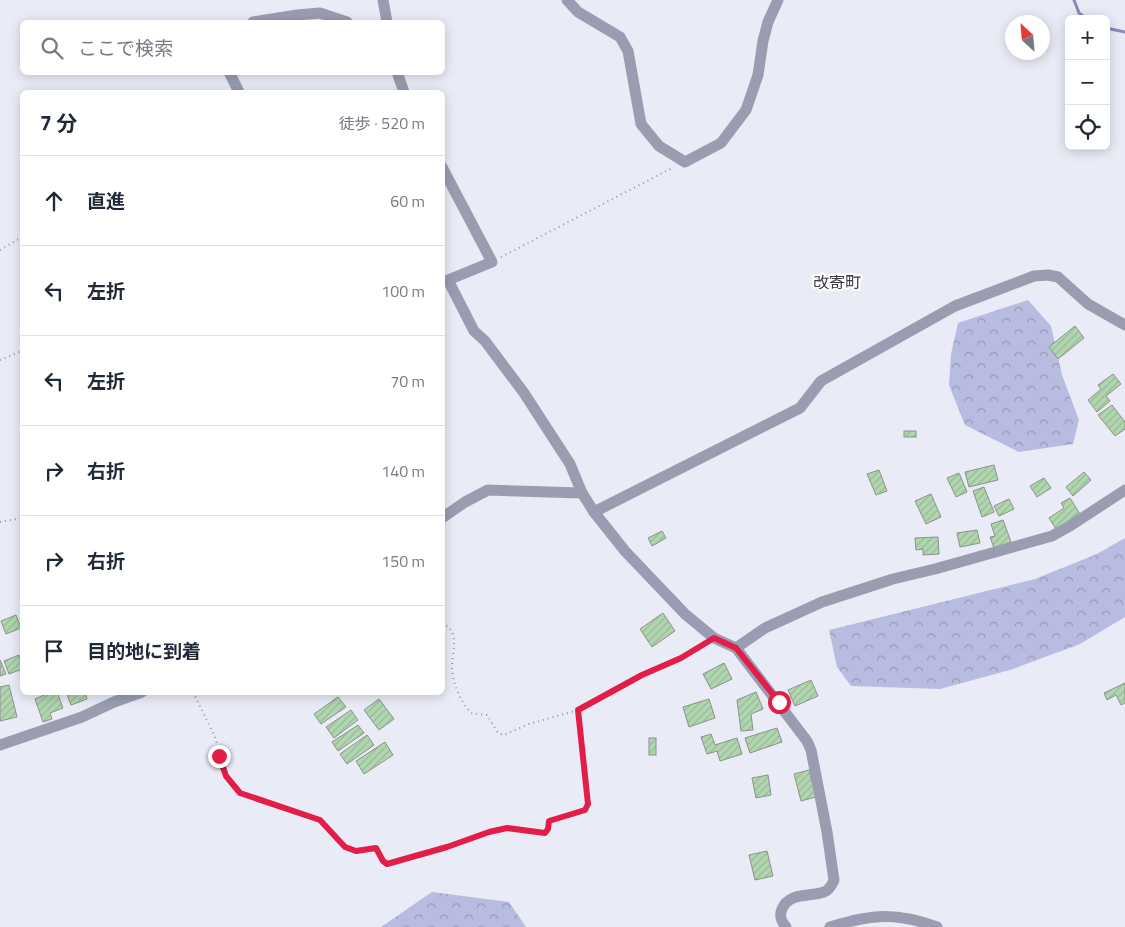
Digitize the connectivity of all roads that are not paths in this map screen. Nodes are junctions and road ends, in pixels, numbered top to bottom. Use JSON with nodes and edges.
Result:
{"nodes":[{"id":1,"x":383,"y":0,"type":"edge"},
{"id":2,"x":568,"y":0,"type":"edge"},
{"id":3,"x":778,"y":0,"type":"edge"},
{"id":4,"x":264,"y":20,"type":"edge"},
{"id":5,"x":341,"y":20,"type":"edge"},
{"id":6,"x":387,"y":20,"type":"edge"},
{"id":7,"x":230,"y":75,"type":"edge"},
{"id":8,"x":399,"y":75,"type":"edge"},
{"id":9,"x":238,"y":90,"type":"edge"},
{"id":10,"x":403,"y":90,"type":"edge"},
{"id":11,"x":445,"y":173,"type":"edge"},
{"id":12,"x":1125,"y":325,"type":"edge"},
{"id":13,"x":1125,"y":490,"type":"edge"},
{"id":14,"x":582,"y":493,"type":"junction"},
{"id":15,"x":594,"y":512,"type":"junction"},
{"id":16,"x":445,"y":516,"type":"edge"},
{"id":17,"x":736,"y":648,"type":"junction"},
{"id":18,"x":134,"y":695,"type":"edge"},
{"id":19,"x":0,"y":745,"type":"edge"},
{"id":20,"x":786,"y":927,"type":"edge"},
{"id":21,"x":830,"y":927,"type":"edge"},
{"id":22,"x":937,"y":927,"type":"edge"}],
"edges":[{"from":1,"to":6,"type":"street"},
{"from":2,"to":3,"type":"street"},
{"from":4,"to":5,"type":"street"},
{"from":7,"to":9,"type":"street"},
{"from":8,"to":10,"type":"street"},
{"from":11,"to":14,"type":"street"},
{"from":12,"to":15,"type":"street"},
{"from":13,"to":17,"type":"street"},
{"from":14,"to":15,"type":"street"},
{"from":14,"to":16,"type":"street"},
{"from":15,"to":17,"type":"street"},
{"from":17,"to":20,"type":"street"},
{"from":18,"to":19,"type":"street"},
{"from":21,"to":22,"type":"street"}]}
